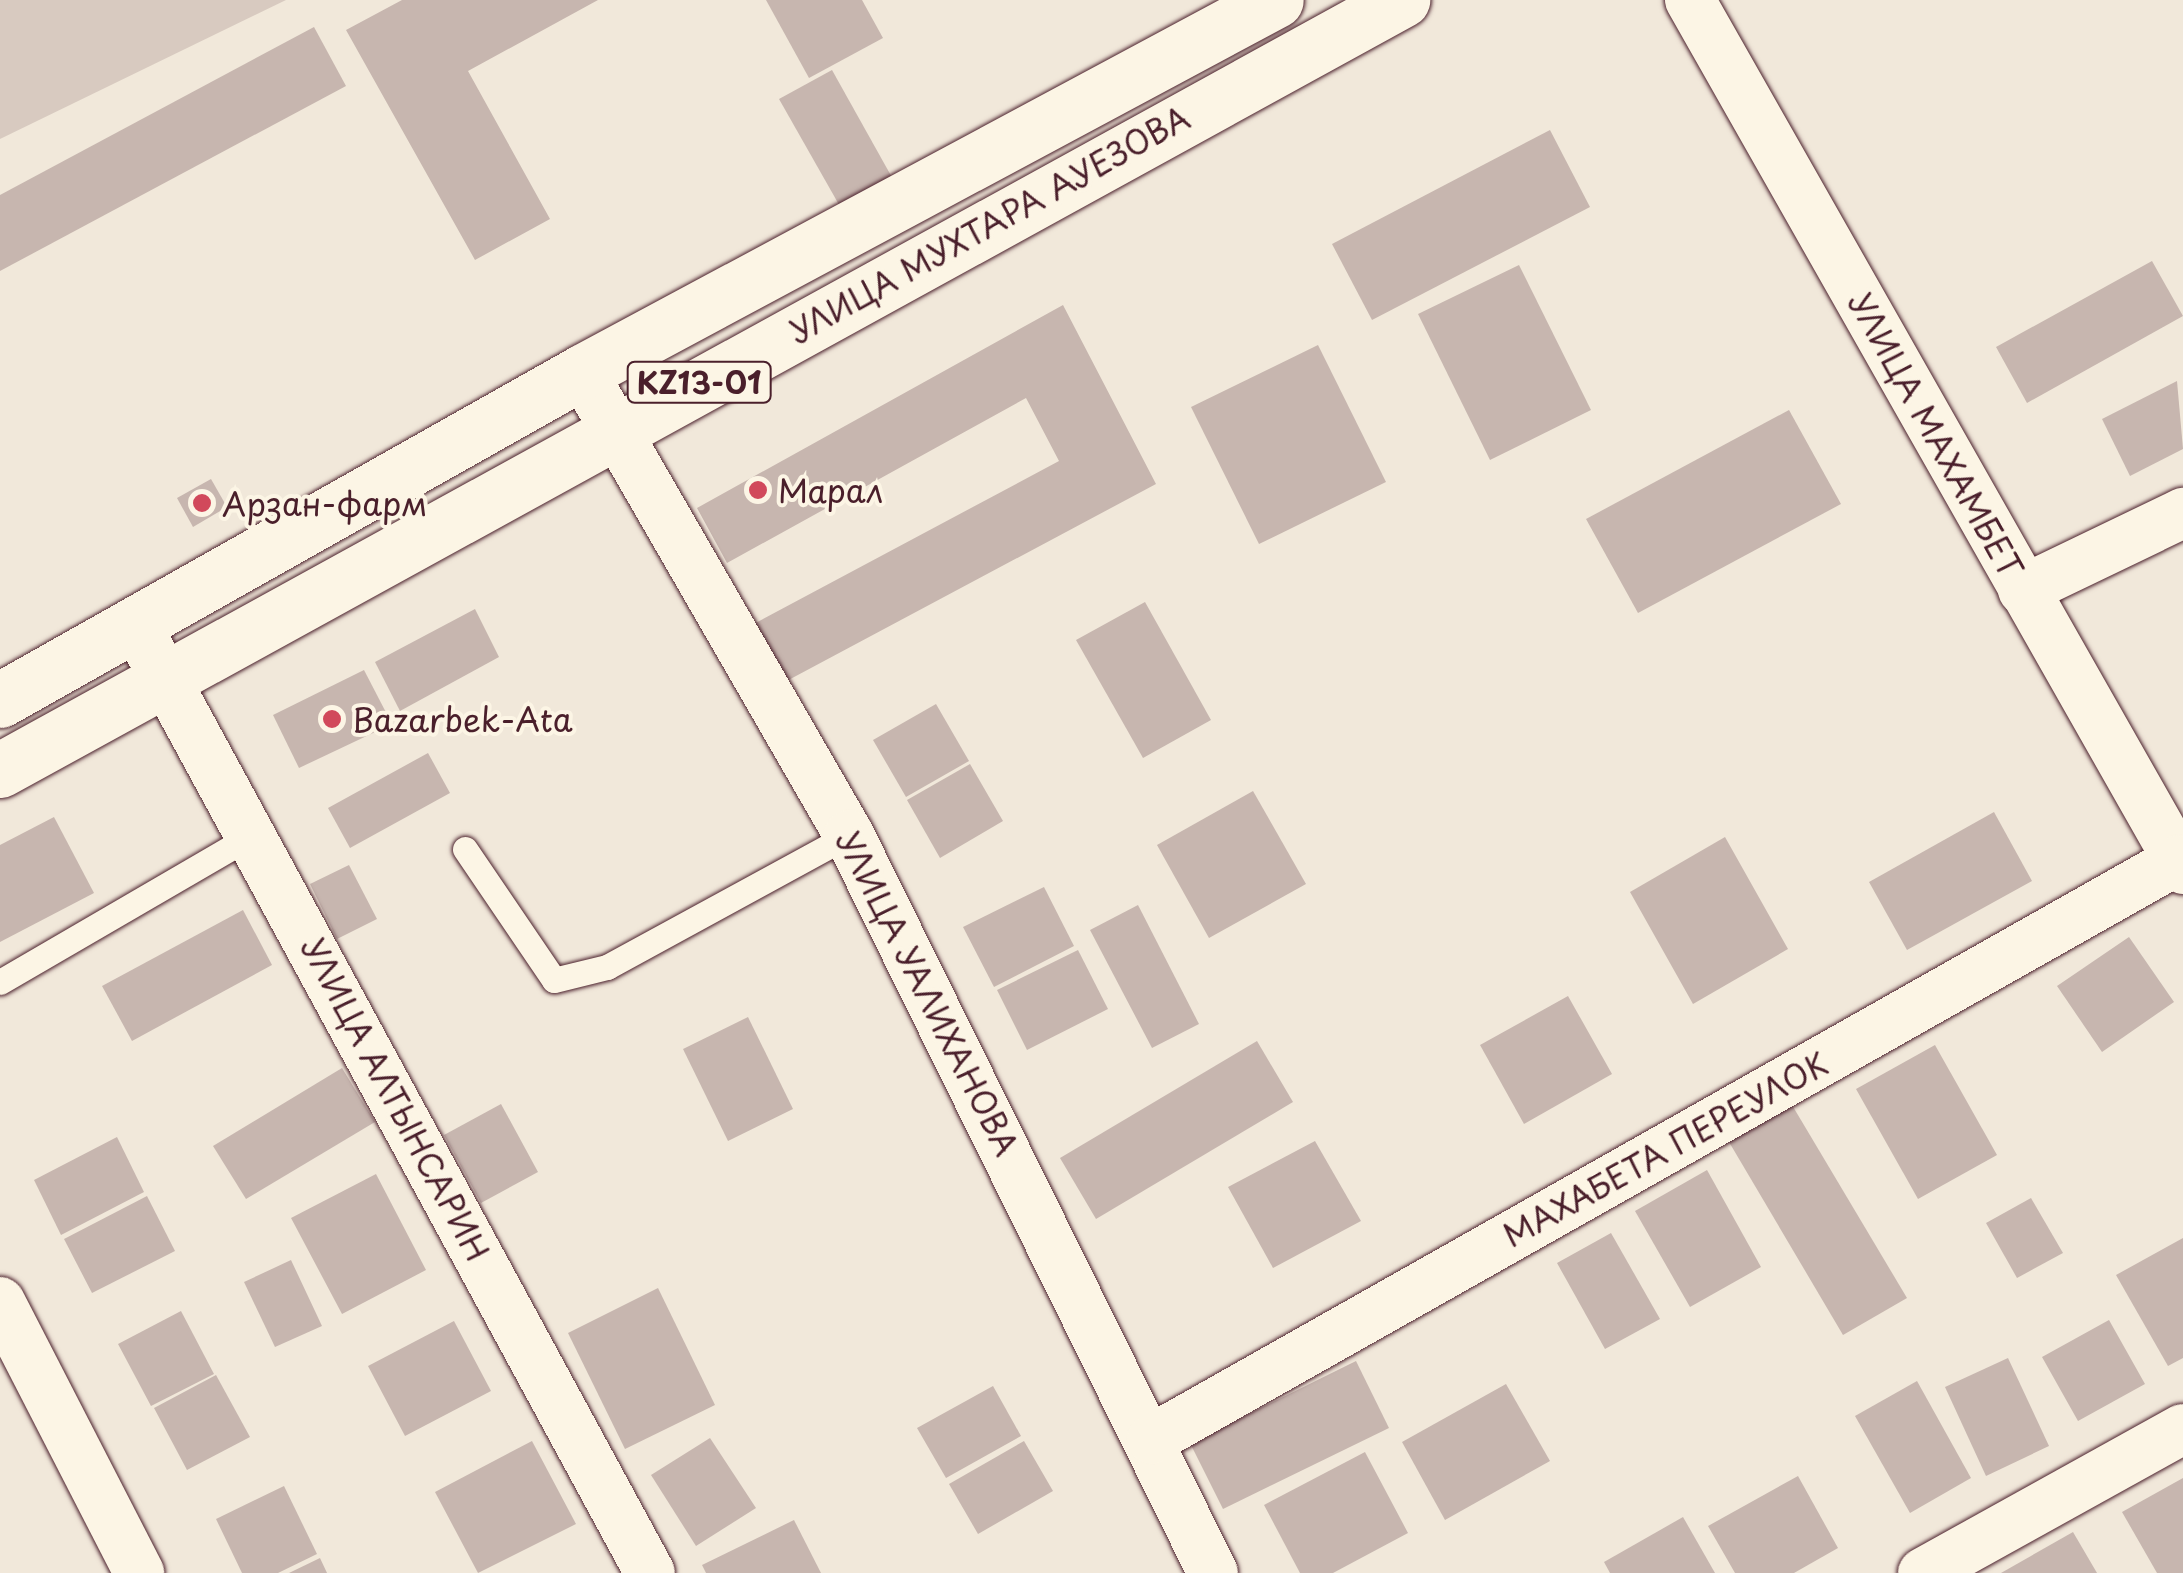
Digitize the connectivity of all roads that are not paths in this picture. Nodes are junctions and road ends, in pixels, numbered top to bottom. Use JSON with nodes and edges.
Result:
{"nodes":[{"id":1,"x":1276,"y":0,"type":"edge"},
{"id":2,"x":1402,"y":0,"type":"edge"},
{"id":3,"x":1690,"y":0,"type":"edge"},
{"id":4,"x":582,"y":372,"type":"junction"},
{"id":5,"x":612,"y":429,"type":"junction"},
{"id":6,"x":2183,"y":513,"type":"edge"},
{"id":7,"x":2023,"y":590,"type":"junction"},
{"id":8,"x":138,"y":626,"type":"junction"},
{"id":9,"x":166,"y":676,"type":"junction"},
{"id":10,"x":0,"y":700,"type":"edge"},
{"id":11,"x":0,"y":770,"type":"edge"},
{"id":12,"x":254,"y":834,"type":"junction"},
{"id":13,"x":848,"y":835,"type":"junction"},
{"id":14,"x":466,"y":849,"type":"dead end"},
{"id":15,"x":2180,"y":864,"type":"edge"},
{"id":16,"x":0,"y":982,"type":"edge"},
{"id":17,"x":0,"y":1302,"type":"edge"},
{"id":18,"x":2183,"y":1429,"type":"edge"},
{"id":19,"x":1152,"y":1438,"type":"junction"},
{"id":20,"x":139,"y":1573,"type":"edge"},
{"id":21,"x":650,"y":1573,"type":"edge"},
{"id":22,"x":1213,"y":1573,"type":"edge"},
{"id":23,"x":1924,"y":1573,"type":"edge"}],
"edges":[{"from":1,"to":4,"type":"main road","name":"УЛИЦА МУХТАРА АУЕЗОВА","number":"KZ13-01"},
{"from":2,"to":5,"type":"main road","name":"УЛИЦА МУХТАРА АУЕЗОВА","number":"KZ13-01"},
{"from":3,"to":7,"type":"street","name":"УЛИЦА МАХАМБЕТ"},
{"from":4,"to":5,"type":"street","name":"УЛИЦА УАЛИХАНОВА"},
{"from":4,"to":8,"type":"main road","name":"УЛИЦА МУХТАРА АУЕЗОВА","number":"KZ13-01"},
{"from":5,"to":9,"type":"main road","name":"УЛИЦА МУХТАРА АУЕЗОВА","number":"KZ13-01"},
{"from":5,"to":13,"type":"street","name":"УЛИЦА УАЛИХАНОВА"},
{"from":6,"to":7,"type":"street"},
{"from":7,"to":15,"type":"street","name":"УЛИЦА МАХАМБЕТ"},
{"from":8,"to":9,"type":"street","name":"УЛИЦА АЛТЫНСАРИН"},
{"from":8,"to":10,"type":"main road","name":"УЛИЦА МУХТАРА АУЕЗОВА","number":"KZ13-01"},
{"from":9,"to":11,"type":"main road","name":"УЛИЦА МУХТАРА АУЕЗОВА","number":"KZ13-01"},
{"from":9,"to":12,"type":"street","name":"УЛИЦА АЛТЫНСАРИН"},
{"from":12,"to":16,"type":"lane"},
{"from":12,"to":21,"type":"street","name":"УЛИЦА АЛТЫНСАРИН"},
{"from":13,"to":14,"type":"lane"},
{"from":13,"to":19,"type":"street","name":"УЛИЦА УАЛИХАНОВА"},
{"from":15,"to":19,"type":"street","name":"МАХАБЕТА ПЕРЕУЛОК"},
{"from":17,"to":20,"type":"street"},
{"from":18,"to":23,"type":"street"},
{"from":19,"to":22,"type":"street","name":"УЛИЦА УАЛИХАНОВА"}]}
